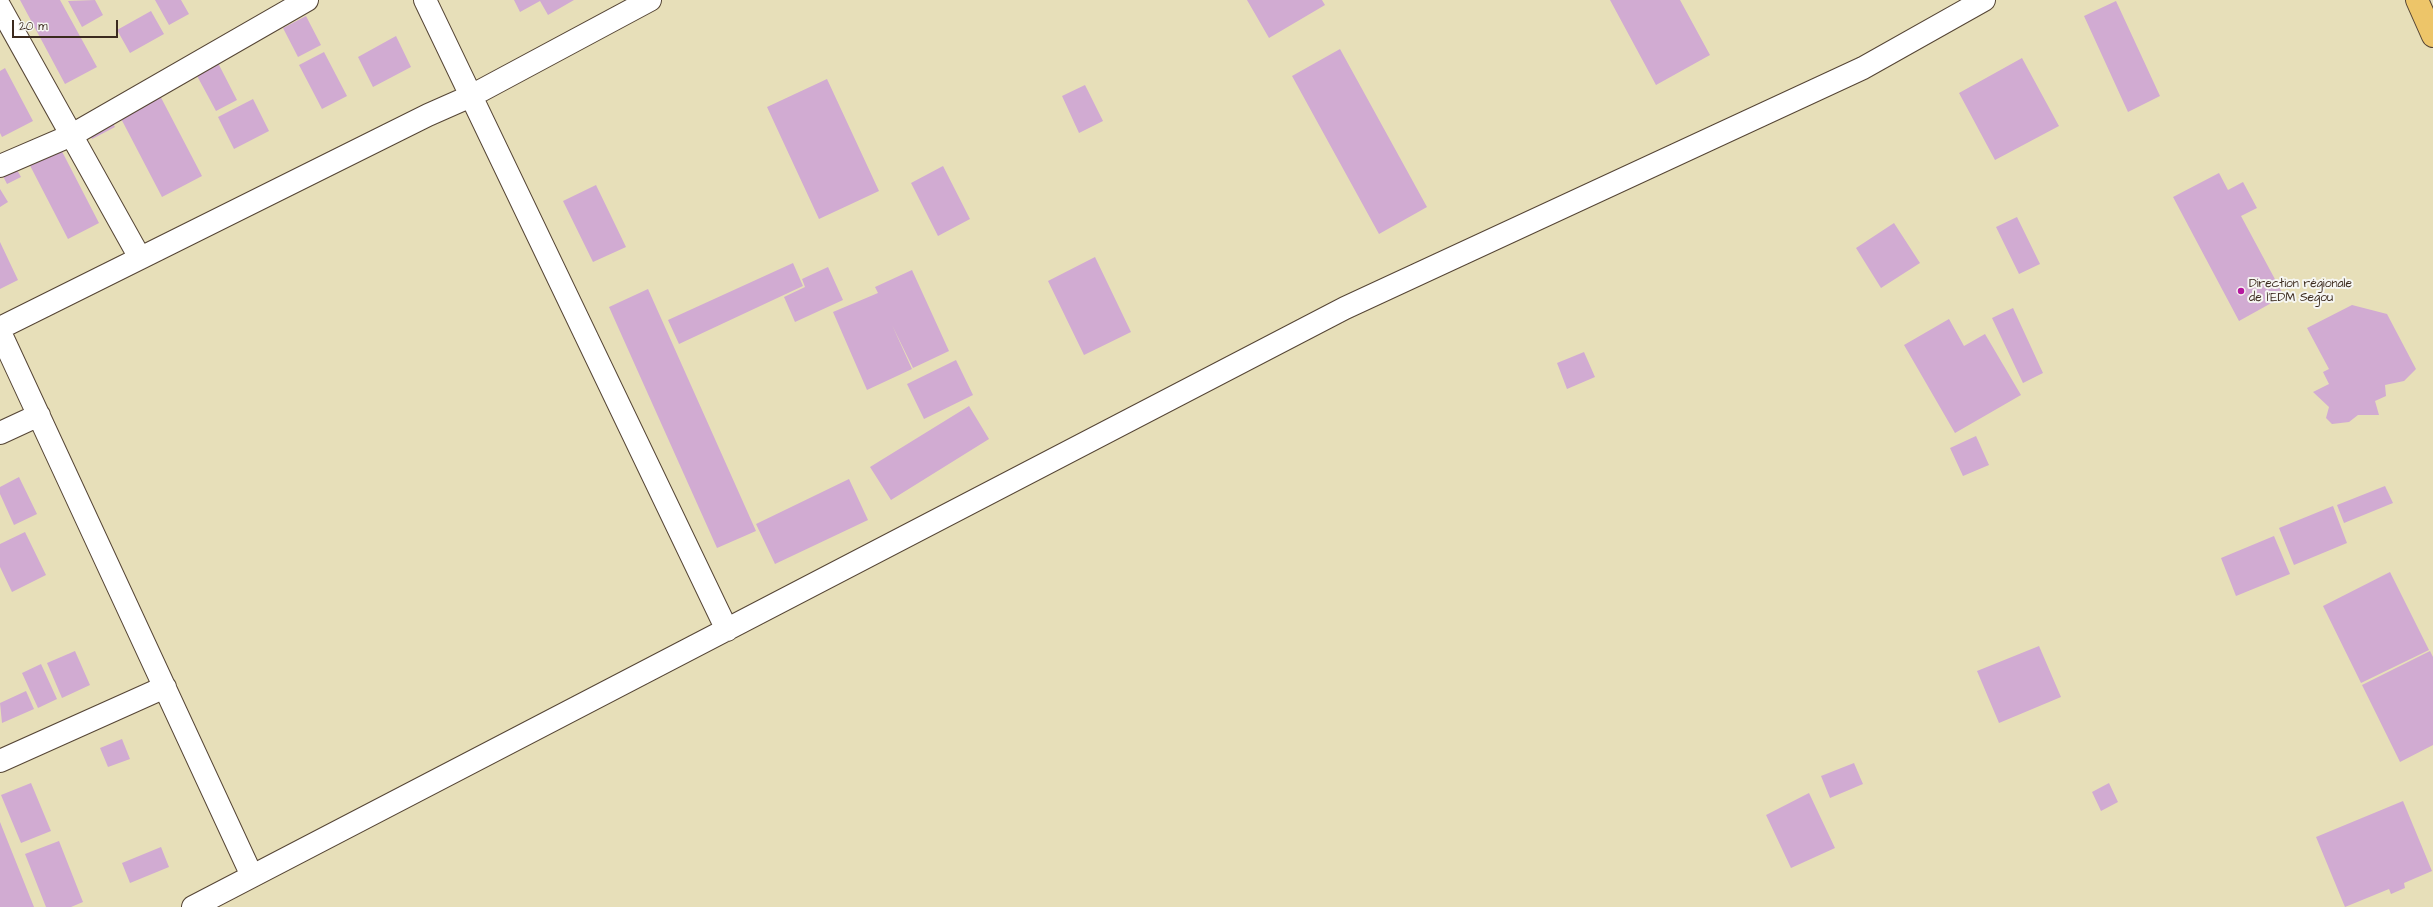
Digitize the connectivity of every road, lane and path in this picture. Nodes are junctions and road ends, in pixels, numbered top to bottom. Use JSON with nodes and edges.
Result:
{"nodes":[{"id":1,"x":307,"y":0,"type":"edge"},
{"id":2,"x":425,"y":0,"type":"edge"},
{"id":3,"x":650,"y":0,"type":"edge"},
{"id":4,"x":1984,"y":0,"type":"edge"},
{"id":5,"x":2417,"y":0,"type":"edge"},
{"id":6,"x":0,"y":7,"type":"edge"},
{"id":7,"x":2433,"y":36,"type":"edge"},
{"id":8,"x":471,"y":96,"type":"junction"},
{"id":9,"x":72,"y":135,"type":"junction"},
{"id":10,"x":0,"y":166,"type":"edge"},
{"id":11,"x":140,"y":258,"type":"junction"},
{"id":12,"x":0,"y":328,"type":"edge"},
{"id":13,"x":0,"y":332,"type":"edge"},
{"id":14,"x":39,"y":415,"type":"junction"},
{"id":15,"x":0,"y":433,"type":"edge"},
{"id":16,"x":727,"y":630,"type":"junction"},
{"id":17,"x":165,"y":687,"type":"junction"},
{"id":18,"x":0,"y":761,"type":"edge"},
{"id":19,"x":252,"y":876,"type":"junction"},
{"id":20,"x":193,"y":907,"type":"edge"}],
"edges":[{"from":1,"to":9,"type":"street"},
{"from":2,"to":8,"type":"street"},
{"from":3,"to":8,"type":"street"},
{"from":4,"to":16,"type":"street"},
{"from":5,"to":7,"type":"highway"},
{"from":6,"to":9,"type":"street"},
{"from":8,"to":11,"type":"street"},
{"from":8,"to":16,"type":"street"},
{"from":9,"to":10,"type":"street"},
{"from":9,"to":11,"type":"street"},
{"from":11,"to":12,"type":"street"},
{"from":13,"to":14,"type":"street"},
{"from":14,"to":15,"type":"street"},
{"from":14,"to":17,"type":"street"},
{"from":16,"to":19,"type":"street"},
{"from":17,"to":18,"type":"street"},
{"from":17,"to":19,"type":"street"},
{"from":19,"to":20,"type":"street"}]}
